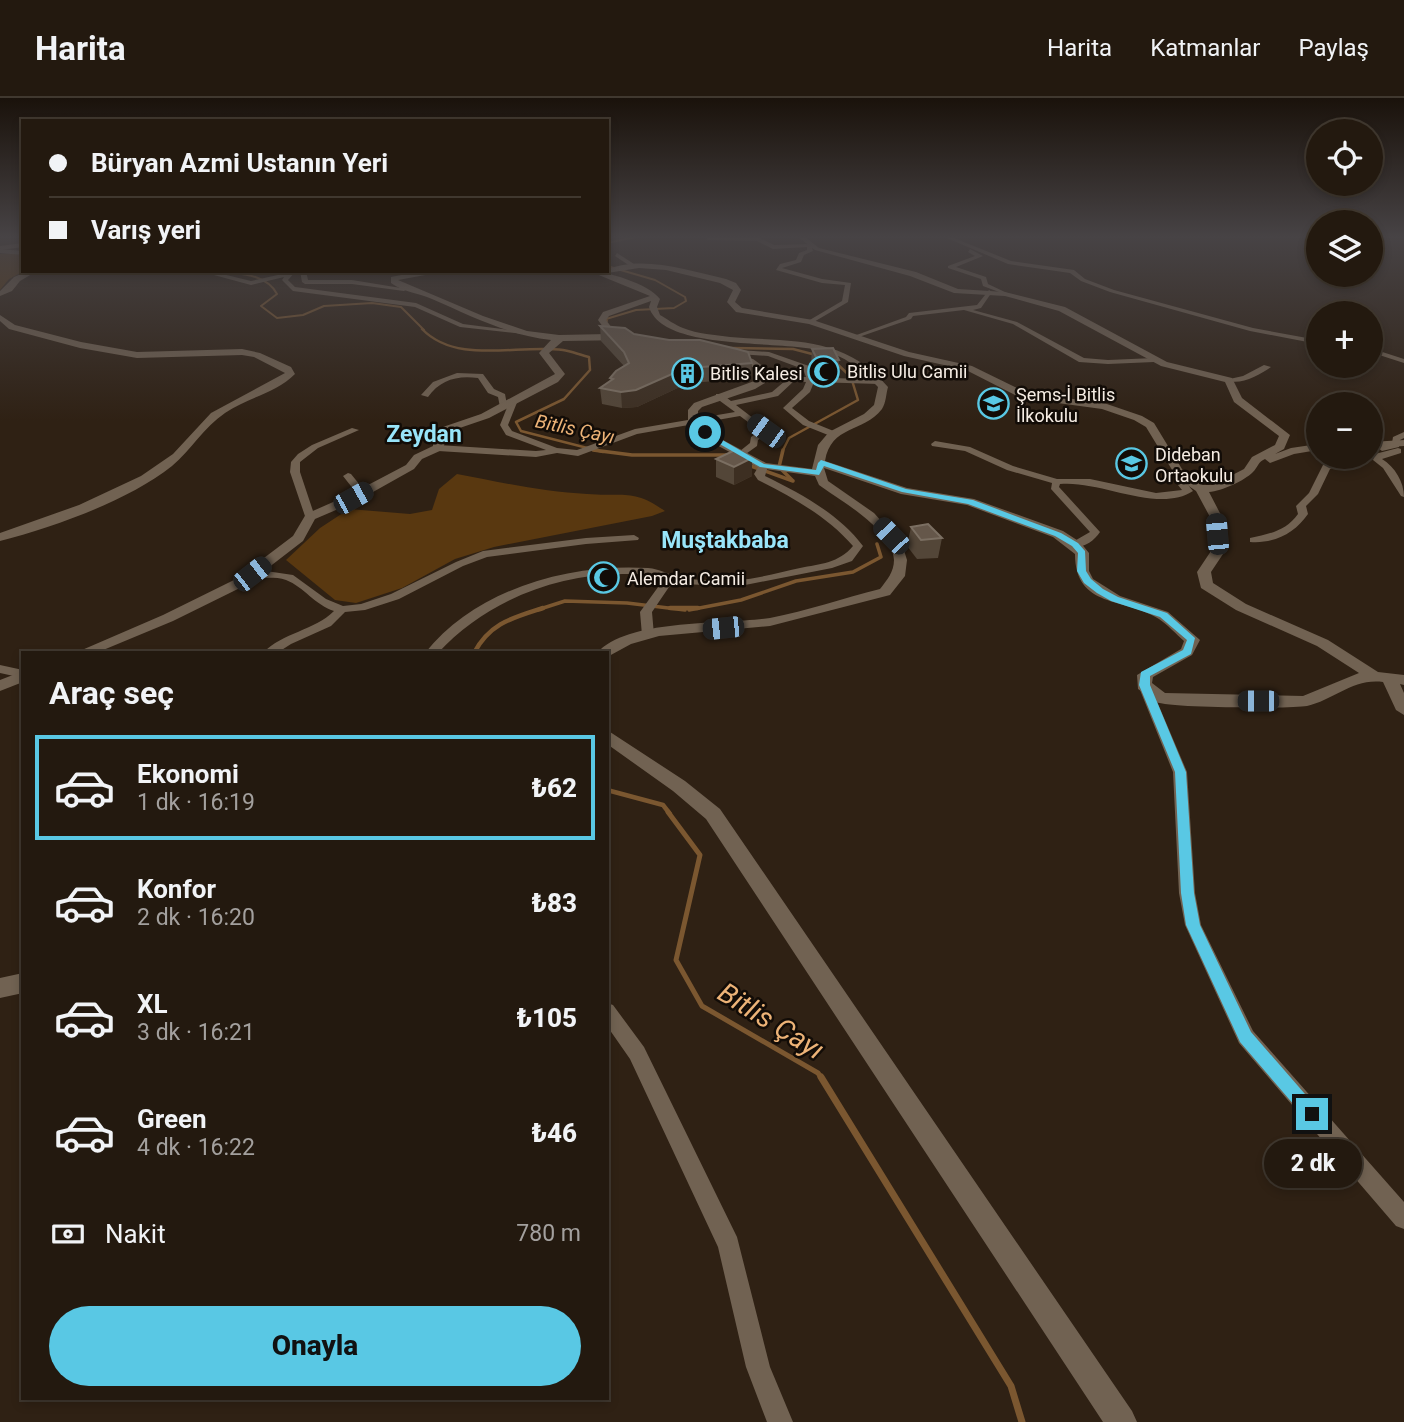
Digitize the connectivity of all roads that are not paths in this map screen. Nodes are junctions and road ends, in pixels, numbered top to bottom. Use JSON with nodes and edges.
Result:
{"nodes":[{"id":1,"x":654,"y":297,"type":"edge"},
{"id":2,"x":361,"y":298,"type":"edge"},
{"id":3,"x":437,"y":298,"type":"edge"},
{"id":4,"x":652,"y":298,"type":"edge"},
{"id":5,"x":733,"y":298,"type":"edge"},
{"id":6,"x":845,"y":298,"type":"edge"},
{"id":7,"x":985,"y":298,"type":"edge"},
{"id":8,"x":1019,"y":298,"type":"edge"},
{"id":9,"x":1136,"y":298,"type":"edge"},
{"id":10,"x":967,"y":310,"type":"junction"},
{"id":11,"x":0,"y":317,"type":"edge"},
{"id":12,"x":810,"y":322,"type":"junction"},
{"id":13,"x":524,"y":332,"type":"junction"},
{"id":14,"x":713,"y":336,"type":"junction"},
{"id":15,"x":621,"y":337,"type":"junction"},
{"id":16,"x":853,"y":337,"type":"junction"},
{"id":17,"x":561,"y":338,"type":"junction"},
{"id":18,"x":632,"y":340,"type":"edge"},
{"id":19,"x":1306,"y":340,"type":"edge"},
{"id":20,"x":690,"y":341,"type":"edge"},
{"id":21,"x":712,"y":348,"type":"junction"},
{"id":22,"x":1383,"y":354,"type":"edge"},
{"id":23,"x":1154,"y":360,"type":"junction"},
{"id":24,"x":1404,"y":361,"type":"edge"},
{"id":25,"x":1267,"y":368,"type":"dead end"},
{"id":26,"x":764,"y":378,"type":"junction"},
{"id":27,"x":811,"y":379,"type":"junction"},
{"id":28,"x":790,"y":380,"type":"junction"},
{"id":29,"x":1229,"y":380,"type":"junction"},
{"id":30,"x":879,"y":382,"type":"junction"},
{"id":31,"x":425,"y":395,"type":"dead end"},
{"id":32,"x":719,"y":396,"type":"junction"},
{"id":33,"x":508,"y":403,"type":"junction"},
{"id":34,"x":730,"y":404,"type":"junction"},
{"id":35,"x":741,"y":413,"type":"junction"},
{"id":36,"x":692,"y":421,"type":"junction"},
{"id":37,"x":355,"y":430,"type":"dead end"},
{"id":38,"x":833,"y":434,"type":"junction"},
{"id":39,"x":935,"y":444,"type":"dead end"},
{"id":40,"x":1383,"y":445,"type":"edge"},
{"id":41,"x":1401,"y":446,"type":"edge"},
{"id":42,"x":438,"y":448,"type":"junction"},
{"id":43,"x":1306,"y":449,"type":"edge"},
{"id":44,"x":1383,"y":449,"type":"edge"},
{"id":45,"x":556,"y":450,"type":"junction"},
{"id":46,"x":743,"y":453,"type":"junction"},
{"id":47,"x":820,"y":468,"type":"junction"},
{"id":48,"x":764,"y":469,"type":"junction"},
{"id":49,"x":1325,"y":469,"type":"edge"},
{"id":50,"x":1248,"y":471,"type":"junction"},
{"id":51,"x":348,"y":476,"type":"dead end"},
{"id":52,"x":1188,"y":481,"type":"junction"},
{"id":53,"x":1058,"y":482,"type":"junction"},
{"id":54,"x":1201,"y":489,"type":"junction"},
{"id":55,"x":1404,"y":494,"type":"edge"},
{"id":56,"x":353,"y":498,"type":"junction"},
{"id":57,"x":310,"y":517,"type":"junction"},
{"id":58,"x":0,"y":537,"type":"edge"},
{"id":59,"x":634,"y":538,"type":"dead end"},
{"id":60,"x":1254,"y":540,"type":"dead end"},
{"id":61,"x":1075,"y":545,"type":"junction"},
{"id":62,"x":252,"y":574,"type":"junction"},
{"id":63,"x":676,"y":581,"type":"junction"},
{"id":64,"x":342,"y":609,"type":"junction"},
{"id":65,"x":648,"y":635,"type":"junction"},
{"id":66,"x":87,"y":651,"type":"edge"},
{"id":67,"x":272,"y":651,"type":"edge"},
{"id":68,"x":432,"y":651,"type":"edge"},
{"id":69,"x":609,"y":651,"type":"edge"},
{"id":70,"x":0,"y":670,"type":"edge"},
{"id":71,"x":21,"y":675,"type":"edge"},
{"id":72,"x":21,"y":676,"type":"edge"},
{"id":73,"x":1389,"y":678,"type":"edge"},
{"id":74,"x":1144,"y":685,"type":"junction"},
{"id":75,"x":0,"y":686,"type":"edge"},
{"id":76,"x":1404,"y":710,"type":"edge"},
{"id":77,"x":609,"y":737,"type":"edge"},
{"id":78,"x":21,"y":983,"type":"edge"},
{"id":79,"x":0,"y":988,"type":"edge"},
{"id":80,"x":609,"y":1014,"type":"edge"},
{"id":81,"x":1404,"y":1218,"type":"edge"},
{"id":82,"x":780,"y":1422,"type":"edge"},
{"id":83,"x":1121,"y":1422,"type":"edge"}],
"edges":[{"from":1,"to":14,"type":"street"},
{"from":2,"to":13,"type":"street"},
{"from":3,"to":13,"type":"street"},
{"from":4,"to":15,"type":"street"},
{"from":5,"to":12,"type":"street"},
{"from":6,"to":12,"type":"street"},
{"from":7,"to":10,"type":"street"},
{"from":8,"to":23,"type":"street"},
{"from":9,"to":19,"type":"street"},
{"from":10,"to":16,"type":"street"},
{"from":10,"to":23,"type":"street"},
{"from":11,"to":58,"type":"street"},
{"from":12,"to":16,"type":"street"},
{"from":13,"to":17,"type":"street"},
{"from":14,"to":20,"type":"street"},
{"from":14,"to":21,"type":"street"},
{"from":14,"to":30,"type":"street"},
{"from":15,"to":17,"type":"street"},
{"from":15,"to":18,"type":"street"},
{"from":16,"to":52,"type":"street"},
{"from":17,"to":33,"type":"street"},
{"from":21,"to":26,"type":"street"},
{"from":21,"to":27,"type":"street"},
{"from":22,"to":24,"type":"street"},
{"from":23,"to":29,"type":"street"},
{"from":25,"to":29,"type":"street"},
{"from":26,"to":28,"type":"street"},
{"from":26,"to":32,"type":"street"},
{"from":27,"to":28,"type":"street"},
{"from":27,"to":30,"type":"street"},
{"from":27,"to":38,"type":"street"},
{"from":28,"to":34,"type":"street"},
{"from":29,"to":50,"type":"street"},
{"from":30,"to":38,"type":"street"},
{"from":31,"to":33,"type":"street"},
{"from":32,"to":34,"type":"street"},
{"from":32,"to":36,"type":"street"},
{"from":33,"to":42,"type":"street"},
{"from":33,"to":45,"type":"street"},
{"from":34,"to":35,"type":"street"},
{"from":35,"to":36,"type":"street"},
{"from":35,"to":46,"type":"street"},
{"from":36,"to":45,"type":"street"},
{"from":36,"to":46,"type":"street"},
{"from":37,"to":57,"type":"street"},
{"from":38,"to":47,"type":"street"},
{"from":39,"to":53,"type":"street"},
{"from":40,"to":41,"type":"street"},
{"from":41,"to":44,"type":"street"},
{"from":41,"to":55,"type":"street"},
{"from":42,"to":45,"type":"street"},
{"from":42,"to":56,"type":"street"},
{"from":43,"to":50,"type":"street"},
{"from":46,"to":48,"type":"street"},
{"from":47,"to":48,"type":"street"},
{"from":47,"to":61,"type":"street"},
{"from":47,"to":65,"type":"street"},
{"from":48,"to":63,"type":"street"},
{"from":49,"to":60,"type":"street"},
{"from":50,"to":54,"type":"street"},
{"from":51,"to":56,"type":"street"},
{"from":52,"to":53,"type":"street"},
{"from":52,"to":54,"type":"street"},
{"from":53,"to":61,"type":"street"},
{"from":54,"to":73,"type":"street"},
{"from":56,"to":57,"type":"street"},
{"from":57,"to":62,"type":"street"},
{"from":59,"to":64,"type":"street"},
{"from":61,"to":74,"type":"street"},
{"from":62,"to":64,"type":"street"},
{"from":62,"to":66,"type":"street"},
{"from":63,"to":65,"type":"street"},
{"from":63,"to":68,"type":"street"},
{"from":64,"to":67,"type":"street"},
{"from":65,"to":69,"type":"street"},
{"from":70,"to":71,"type":"street"},
{"from":72,"to":75,"type":"street"},
{"from":73,"to":74,"type":"street"},
{"from":73,"to":76,"type":"street"},
{"from":74,"to":81,"type":"street"},
{"from":77,"to":83,"type":"street"},
{"from":78,"to":79,"type":"street"},
{"from":80,"to":82,"type":"street"}]}
